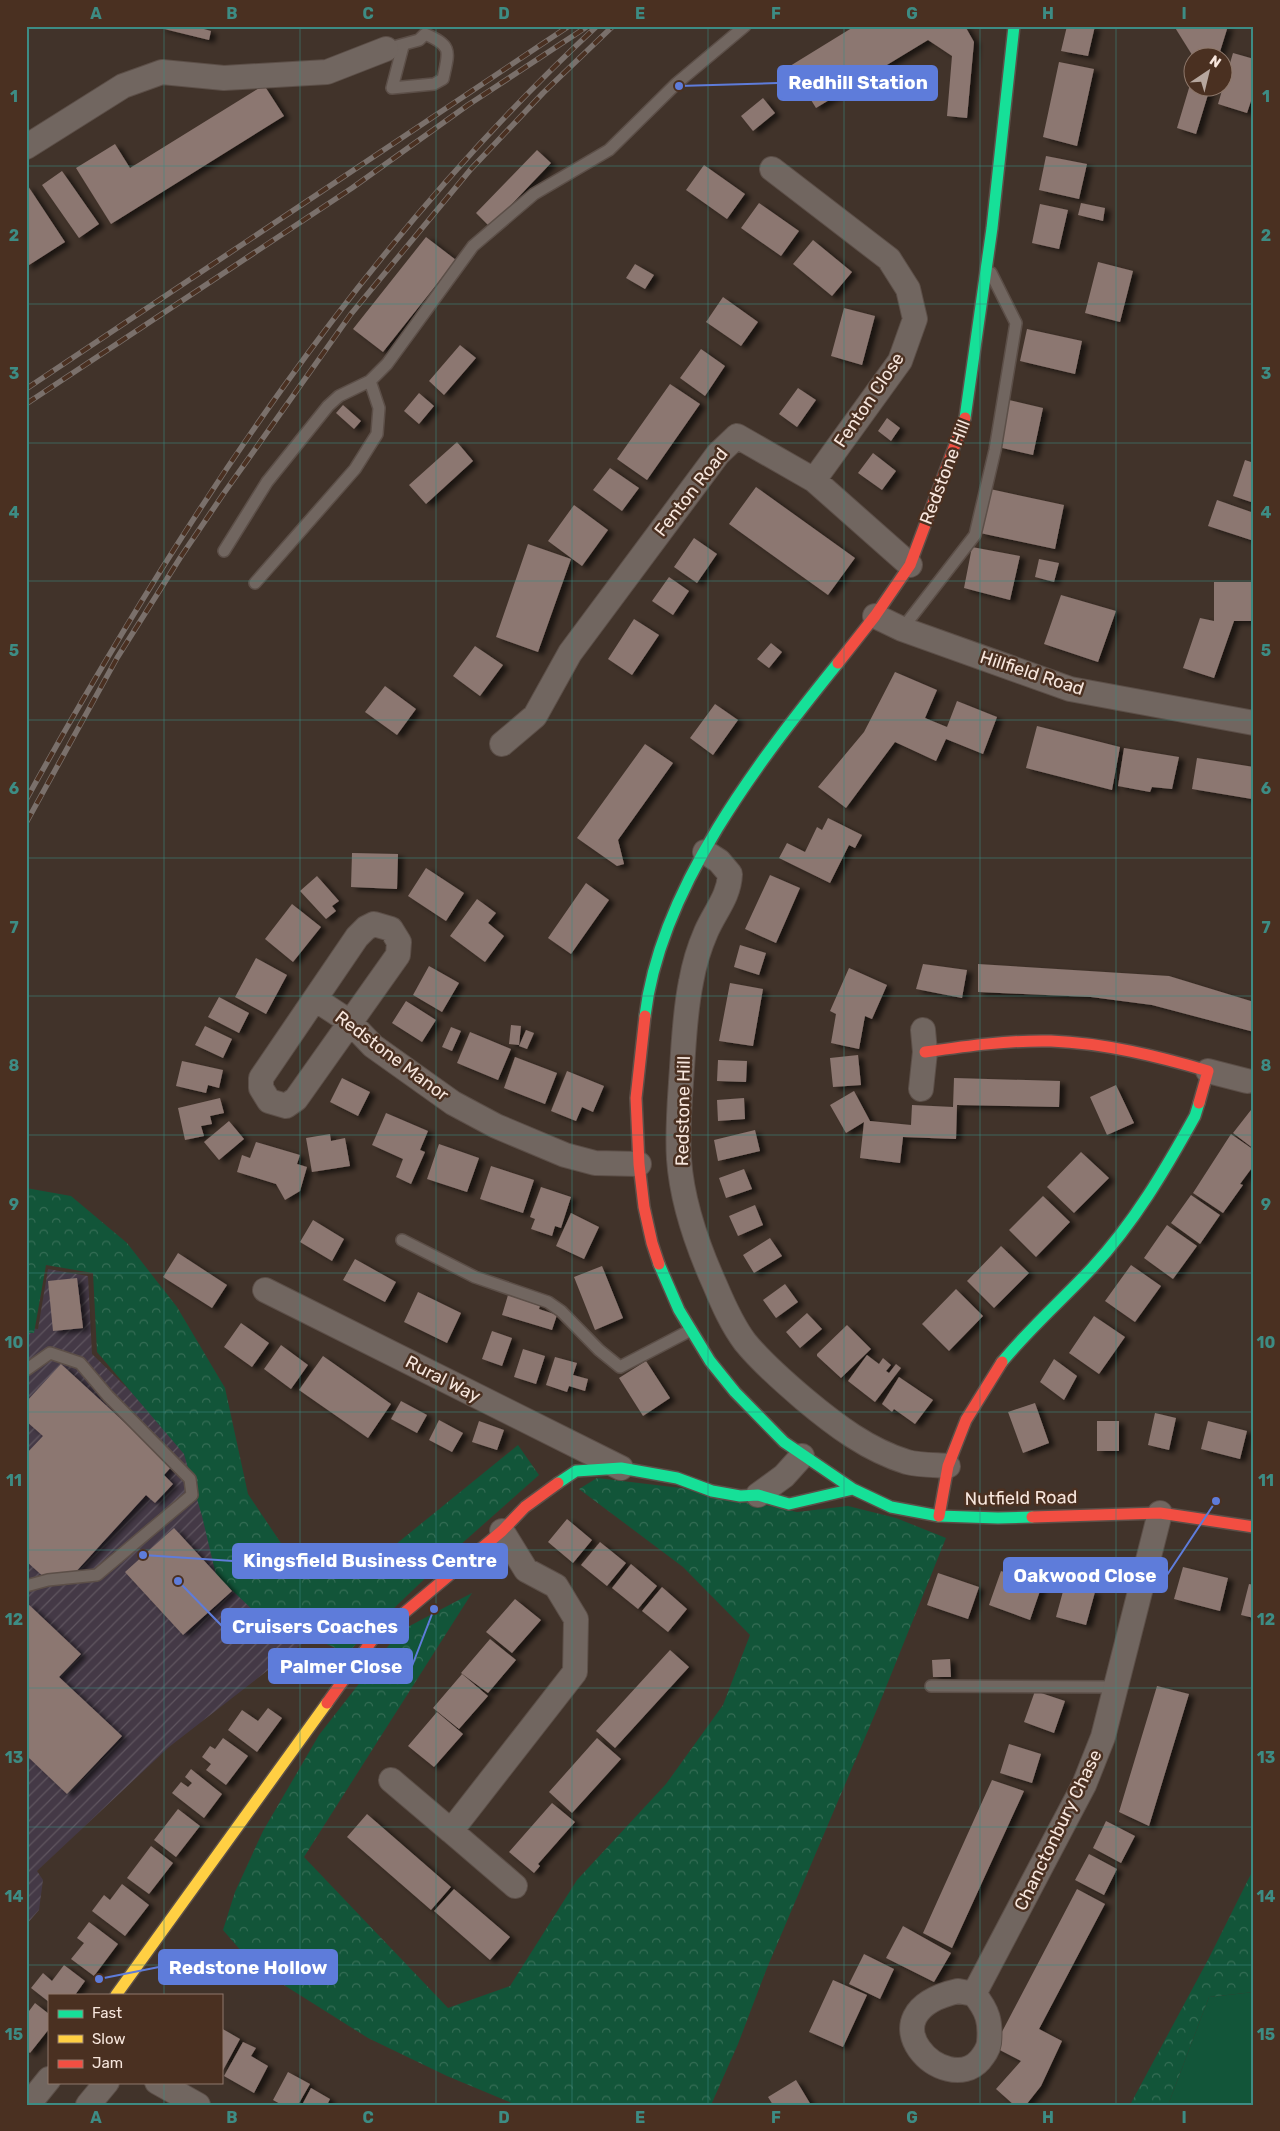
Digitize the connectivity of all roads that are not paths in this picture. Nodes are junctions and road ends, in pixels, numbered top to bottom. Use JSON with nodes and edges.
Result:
{"nodes":[{"id":1,"x":745,"y":26,"type":"edge"},
{"id":2,"x":1014,"y":26,"type":"edge"},
{"id":3,"x":394,"y":47,"type":"junction"},
{"id":4,"x":26,"y":147,"type":"edge"},
{"id":5,"x":772,"y":169,"type":"dead end"},
{"id":6,"x":987,"y":265,"type":"junction"},
{"id":7,"x":370,"y":381,"type":"junction"},
{"id":8,"x":814,"y":480,"type":"junction"},
{"id":9,"x":224,"y":550,"type":"dead end"},
{"id":10,"x":910,"y":565,"type":"junction"},
{"id":11,"x":254,"y":583,"type":"dead end"},
{"id":12,"x":876,"y":616,"type":"junction"},
{"id":13,"x":902,"y":629,"type":"junction"},
{"id":14,"x":1254,"y":723,"type":"edge"},
{"id":15,"x":502,"y":744,"type":"dead end"},
{"id":16,"x":705,"y":852,"type":"junction"},
{"id":17,"x":315,"y":999,"type":"junction"},
{"id":18,"x":350,"y":1022,"type":"junction"},
{"id":19,"x":924,"y":1041,"type":"joint"},
{"id":20,"x":1208,"y":1071,"type":"junction"},
{"id":21,"x":1247,"y":1081,"type":"dead end"},
{"id":22,"x":921,"y":1088,"type":"dead end"},
{"id":23,"x":639,"y":1164,"type":"junction"},
{"id":24,"x":402,"y":1240,"type":"dead end"},
{"id":25,"x":265,"y":1290,"type":"dead end"},
{"id":26,"x":691,"y":1330,"type":"junction"},
{"id":27,"x":26,"y":1370,"type":"edge"},
{"id":28,"x":802,"y":1456,"type":"junction"},
{"id":29,"x":948,"y":1466,"type":"junction"},
{"id":30,"x":621,"y":1468,"type":"junction"},
{"id":31,"x":853,"y":1489,"type":"junction"},
{"id":32,"x":758,"y":1495,"type":"junction"},
{"id":33,"x":1160,"y":1513,"type":"junction"},
{"id":34,"x":939,"y":1516,"type":"junction"},
{"id":35,"x":1254,"y":1527,"type":"edge"},
{"id":36,"x":502,"y":1531,"type":"junction"},
{"id":37,"x":26,"y":1586,"type":"edge"},
{"id":38,"x":931,"y":1686,"type":"dead end"},
{"id":39,"x":1116,"y":1687,"type":"junction"},
{"id":40,"x":391,"y":1780,"type":"dead end"},
{"id":41,"x":450,"y":1831,"type":"junction"},
{"id":42,"x":515,"y":1886,"type":"dead end"},
{"id":43,"x":117,"y":1994,"type":"edge"},
{"id":44,"x":974,"y":1994,"type":"dead end"},
{"id":45,"x":48,"y":2080,"type":"edge"},
{"id":46,"x":106,"y":2084,"type":"edge"},
{"id":47,"x":161,"y":2084,"type":"edge"},
{"id":48,"x":28,"y":2105,"type":"edge"},
{"id":49,"x":88,"y":2105,"type":"edge"},
{"id":50,"x":198,"y":2105,"type":"edge"}],
"edges":[{"from":1,"to":7,"type":"lane"},
{"from":2,"to":6,"type":"main road","name":"Redstone Hill"},
{"from":3,"to":3,"type":"lane"},
{"from":3,"to":4,"type":"street"},
{"from":5,"to":8,"type":"street","name":"Fenton Close"},
{"from":6,"to":10,"type":"main road","name":"Redstone Hill"},
{"from":6,"to":13,"type":"lane"},
{"from":7,"to":9,"type":"lane"},
{"from":7,"to":11,"type":"lane"},
{"from":8,"to":10,"type":"street","name":"Fenton Road"},
{"from":8,"to":15,"type":"street","name":"Fenton Road"},
{"from":10,"to":12,"type":"main road","name":"Redstone Hill"},
{"from":12,"to":13,"type":"street","name":"Hillfield Road"},
{"from":12,"to":16,"type":"main road","name":"Redstone Hill"},
{"from":13,"to":14,"type":"street","name":"Hillfield Road"},
{"from":16,"to":23,"type":"main road","name":"Redstone Hill"},
{"from":16,"to":29,"type":"street","name":"Redstone Hill"},
{"from":17,"to":18,"type":"street","name":"Redstone Manor"},
{"from":17,"to":18,"type":"street"},
{"from":17,"to":18,"type":"street"},
{"from":18,"to":23,"type":"street","name":"Redstone Manor"},
{"from":19,"to":20,"type":"main road"},
{"from":19,"to":22,"type":"street"},
{"from":20,"to":21,"type":"street"},
{"from":20,"to":29,"type":"main road"},
{"from":23,"to":26,"type":"main road","name":"Redstone Hill"},
{"from":24,"to":26,"type":"lane"},
{"from":25,"to":30,"type":"street","name":"Rural Way"},
{"from":26,"to":28,"type":"main road","name":"Redstone Hill"},
{"from":27,"to":37,"type":"lane"},
{"from":28,"to":31,"type":"main road","name":"Nutfield Road"},
{"from":28,"to":32,"type":"street"},
{"from":29,"to":34,"type":"main road"},
{"from":30,"to":32,"type":"main road"},
{"from":30,"to":36,"type":"main road"},
{"from":31,"to":32,"type":"main road"},
{"from":31,"to":34,"type":"main road","name":"Nutfield Road"},
{"from":33,"to":34,"type":"main road","name":"Nutfield Road"},
{"from":33,"to":35,"type":"main road","name":"Nutfield Road"},
{"from":33,"to":39,"type":"street","name":"Chanctonbury Chase"},
{"from":36,"to":41,"type":"street"},
{"from":36,"to":43,"type":"main road"},
{"from":38,"to":39,"type":"lane"},
{"from":39,"to":44,"type":"street","name":"Chanctonbury Chase"},
{"from":40,"to":41,"type":"street"},
{"from":41,"to":42,"type":"street"},
{"from":45,"to":48,"type":"street"},
{"from":46,"to":49,"type":"street"},
{"from":47,"to":50,"type":"street"}]}
